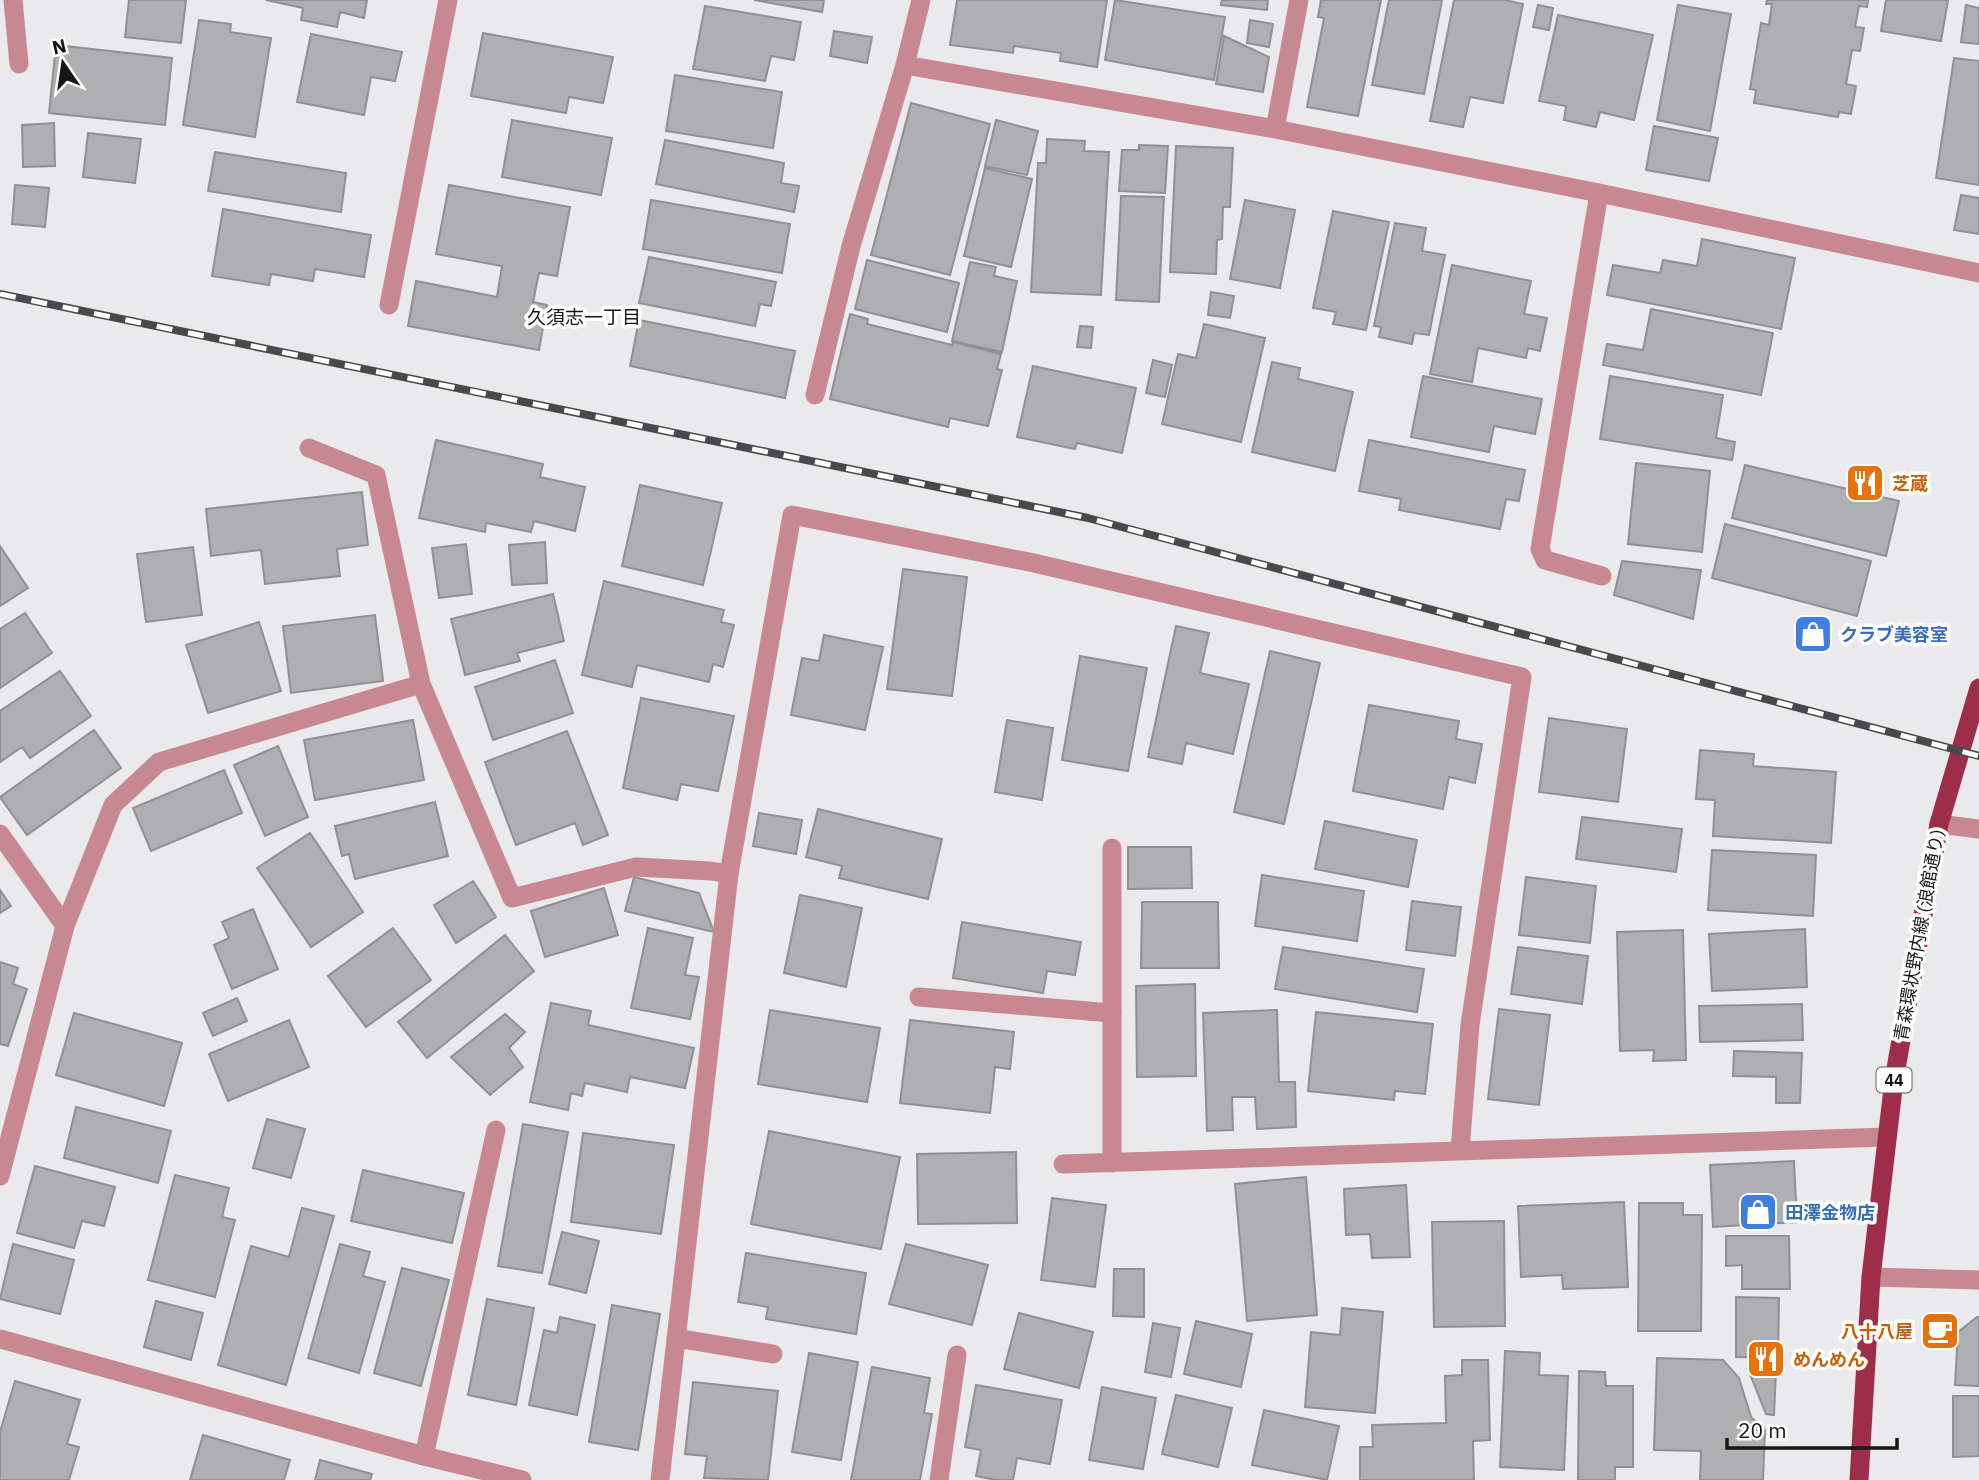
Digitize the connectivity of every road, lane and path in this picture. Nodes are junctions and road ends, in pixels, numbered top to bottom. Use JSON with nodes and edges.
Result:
{"nodes":[{"id":1,"x":13,"y":0,"type":"edge"},
{"id":2,"x":448,"y":0,"type":"edge"},
{"id":3,"x":921,"y":0,"type":"edge"},
{"id":4,"x":1299,"y":0,"type":"edge"},
{"id":5,"x":19,"y":64,"type":"dead end"},
{"id":6,"x":905,"y":65,"type":"junction"},
{"id":7,"x":1275,"y":129,"type":"junction"},
{"id":8,"x":1599,"y":193,"type":"junction"},
{"id":9,"x":1979,"y":273,"type":"edge"},
{"id":10,"x":389,"y":305,"type":"dead end"},
{"id":11,"x":815,"y":395,"type":"dead end"},
{"id":12,"x":309,"y":448,"type":"dead end"},
{"id":13,"x":1602,"y":576,"type":"dead end"},
{"id":14,"x":421,"y":684,"type":"junction"},
{"id":15,"x":1979,"y":688,"type":"edge"},
{"id":16,"x":1939,"y":824,"type":"junction"},
{"id":17,"x":1979,"y":829,"type":"edge"},
{"id":18,"x":0,"y":834,"type":"edge"},
{"id":19,"x":1112,"y":848,"type":"dead end"},
{"id":20,"x":729,"y":874,"type":"junction"},
{"id":21,"x":65,"y":926,"type":"junction"},
{"id":22,"x":919,"y":998,"type":"dead end"},
{"id":23,"x":1112,"y":1013,"type":"junction"},
{"id":24,"x":496,"y":1130,"type":"dead end"},
{"id":25,"x":1887,"y":1137,"type":"junction"},
{"id":26,"x":1460,"y":1150,"type":"junction"},
{"id":27,"x":1112,"y":1163,"type":"junction"},
{"id":28,"x":1063,"y":1164,"type":"dead end"},
{"id":29,"x":0,"y":1176,"type":"edge"},
{"id":30,"x":1871,"y":1277,"type":"junction"},
{"id":31,"x":1979,"y":1280,"type":"edge"},
{"id":32,"x":676,"y":1338,"type":"junction"},
{"id":33,"x":0,"y":1339,"type":"edge"},
{"id":34,"x":773,"y":1354,"type":"dead end"},
{"id":35,"x":957,"y":1355,"type":"dead end"},
{"id":36,"x":424,"y":1456,"type":"junction"},
{"id":37,"x":522,"y":1480,"type":"edge"},
{"id":38,"x":660,"y":1480,"type":"edge"},
{"id":39,"x":939,"y":1480,"type":"edge"},
{"id":40,"x":1859,"y":1480,"type":"edge"}],
"edges":[{"from":1,"to":5,"type":"street"},
{"from":2,"to":10,"type":"street"},
{"from":3,"to":6,"type":"street"},
{"from":4,"to":7,"type":"street"},
{"from":6,"to":7,"type":"street"},
{"from":6,"to":11,"type":"street"},
{"from":7,"to":8,"type":"street"},
{"from":8,"to":9,"type":"street"},
{"from":8,"to":13,"type":"street"},
{"from":12,"to":14,"type":"street"},
{"from":14,"to":20,"type":"street"},
{"from":14,"to":21,"type":"street"},
{"from":15,"to":16,"type":"main road","name":"青森環状野内線 (浪館通り)","number":"44"},
{"from":16,"to":17,"type":"street"},
{"from":16,"to":25,"type":"main road","name":"青森環状野内線 (浪館通り)","number":"44"},
{"from":18,"to":21,"type":"street"},
{"from":19,"to":23,"type":"street"},
{"from":20,"to":26,"type":"street"},
{"from":20,"to":32,"type":"street"},
{"from":21,"to":29,"type":"street"},
{"from":22,"to":23,"type":"street"},
{"from":23,"to":27,"type":"street"},
{"from":24,"to":36,"type":"street"},
{"from":25,"to":26,"type":"street"},
{"from":25,"to":30,"type":"main road","name":"青森環状野内線 (浪館通り)","number":"44"},
{"from":26,"to":27,"type":"street"},
{"from":27,"to":28,"type":"street"},
{"from":30,"to":31,"type":"street"},
{"from":30,"to":40,"type":"main road","name":"青森環状野内線 (浪館通り)","number":"44"},
{"from":32,"to":34,"type":"street"},
{"from":32,"to":38,"type":"street"},
{"from":33,"to":36,"type":"street"},
{"from":35,"to":39,"type":"street"},
{"from":36,"to":37,"type":"street"}]}
